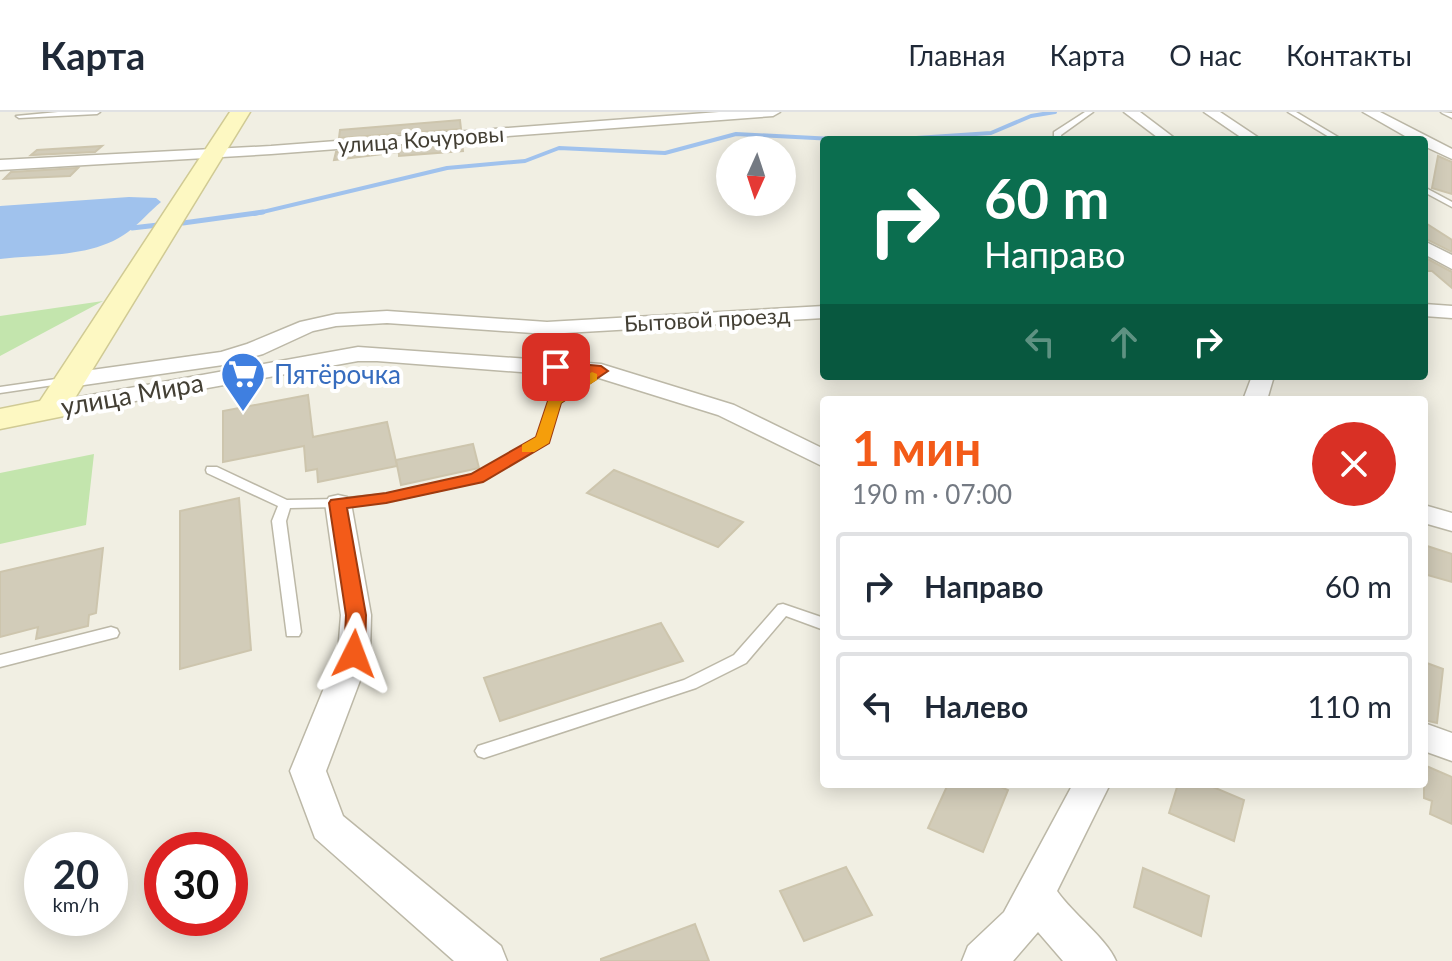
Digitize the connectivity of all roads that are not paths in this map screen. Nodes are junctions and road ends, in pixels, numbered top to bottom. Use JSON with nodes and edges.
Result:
{"nodes":[{"id":1,"x":97,"y":112,"type":"edge"},
{"id":2,"x":240,"y":112,"type":"edge"},
{"id":3,"x":773,"y":112,"type":"edge"},
{"id":4,"x":1090,"y":112,"type":"edge"},
{"id":5,"x":1131,"y":112,"type":"edge"},
{"id":6,"x":1211,"y":112,"type":"edge"},
{"id":7,"x":1291,"y":112,"type":"edge"},
{"id":8,"x":1370,"y":112,"type":"edge"},
{"id":9,"x":1444,"y":112,"type":"edge"},
{"id":10,"x":19,"y":116,"type":"dead end"},
{"id":11,"x":1452,"y":116,"type":"edge"},
{"id":12,"x":1057,"y":136,"type":"edge"},
{"id":13,"x":1164,"y":136,"type":"edge"},
{"id":14,"x":1249,"y":136,"type":"edge"},
{"id":15,"x":1332,"y":136,"type":"edge"},
{"id":16,"x":1416,"y":136,"type":"edge"},
{"id":17,"x":1428,"y":142,"type":"edge"},
{"id":18,"x":214,"y":153,"type":"junction"},
{"id":19,"x":1452,"y":155,"type":"edge"},
{"id":20,"x":0,"y":165,"type":"edge"},
{"id":21,"x":1428,"y":191,"type":"edge"},
{"id":22,"x":1452,"y":205,"type":"edge"},
{"id":23,"x":1428,"y":248,"type":"edge"},
{"id":24,"x":1452,"y":263,"type":"edge"},
{"id":25,"x":1428,"y":310,"type":"edge"},
{"id":26,"x":820,"y":312,"type":"edge"},
{"id":27,"x":1452,"y":312,"type":"edge"},
{"id":28,"x":601,"y":371,"type":"junction"},
{"id":29,"x":70,"y":380,"type":"junction"},
{"id":30,"x":0,"y":390,"type":"edge"},
{"id":31,"x":52,"y":409,"type":"junction"},
{"id":32,"x":0,"y":419,"type":"edge"},
{"id":33,"x":820,"y":457,"type":"edge"},
{"id":34,"x":212,"y":470,"type":"dead end"},
{"id":35,"x":338,"y":503,"type":"junction"},
{"id":36,"x":285,"y":504,"type":"junction"},
{"id":37,"x":1428,"y":515,"type":"edge"},
{"id":38,"x":1452,"y":522,"type":"edge"},
{"id":39,"x":820,"y":623,"type":"edge"},
{"id":40,"x":293,"y":632,"type":"dead end"},
{"id":41,"x":111,"y":633,"type":"dead end"},
{"id":42,"x":0,"y":661,"type":"edge"},
{"id":43,"x":1428,"y":738,"type":"edge"},
{"id":44,"x":1452,"y":747,"type":"edge"},
{"id":45,"x":484,"y":751,"type":"dead end"},
{"id":46,"x":1090,"y":788,"type":"edge"},
{"id":47,"x":1037,"y":895,"type":"junction"},
{"id":48,"x":486,"y":961,"type":"edge"},
{"id":49,"x":983,"y":961,"type":"edge"},
{"id":50,"x":1095,"y":961,"type":"edge"}],
"edges":[{"from":1,"to":10,"type":"lane"},
{"from":2,"to":18,"type":"street"},
{"from":3,"to":18,"type":"street","name":"улица Кочуровы"},
{"from":4,"to":12,"type":"lane"},
{"from":5,"to":13,"type":"street"},
{"from":6,"to":14,"type":"street"},
{"from":7,"to":15,"type":"lane"},
{"from":8,"to":16,"type":"street"},
{"from":9,"to":11,"type":"lane"},
{"from":17,"to":19,"type":"street"},
{"from":18,"to":20,"type":"street","name":"улица Кочуровы"},
{"from":18,"to":29,"type":"street"},
{"from":21,"to":22,"type":"lane"},
{"from":23,"to":24,"type":"street"},
{"from":25,"to":27,"type":"street"},
{"from":26,"to":29,"type":"street","name":"Бытовой проезд"},
{"from":28,"to":31,"type":"street","name":"улица Мира"},
{"from":28,"to":33,"type":"street","name":"улица Мира"},
{"from":28,"to":35,"type":"lane"},
{"from":29,"to":30,"type":"lane"},
{"from":29,"to":31,"type":"street"},
{"from":31,"to":32,"type":"street","name":"улица Мира"},
{"from":34,"to":36,"type":"lane"},
{"from":35,"to":36,"type":"lane"},
{"from":35,"to":48,"type":"street"},
{"from":36,"to":40,"type":"lane"},
{"from":37,"to":38,"type":"street"},
{"from":39,"to":45,"type":"lane"},
{"from":41,"to":42,"type":"lane"},
{"from":43,"to":44,"type":"street"},
{"from":46,"to":47,"type":"street"},
{"from":47,"to":49,"type":"street"},
{"from":47,"to":50,"type":"street"}]}
